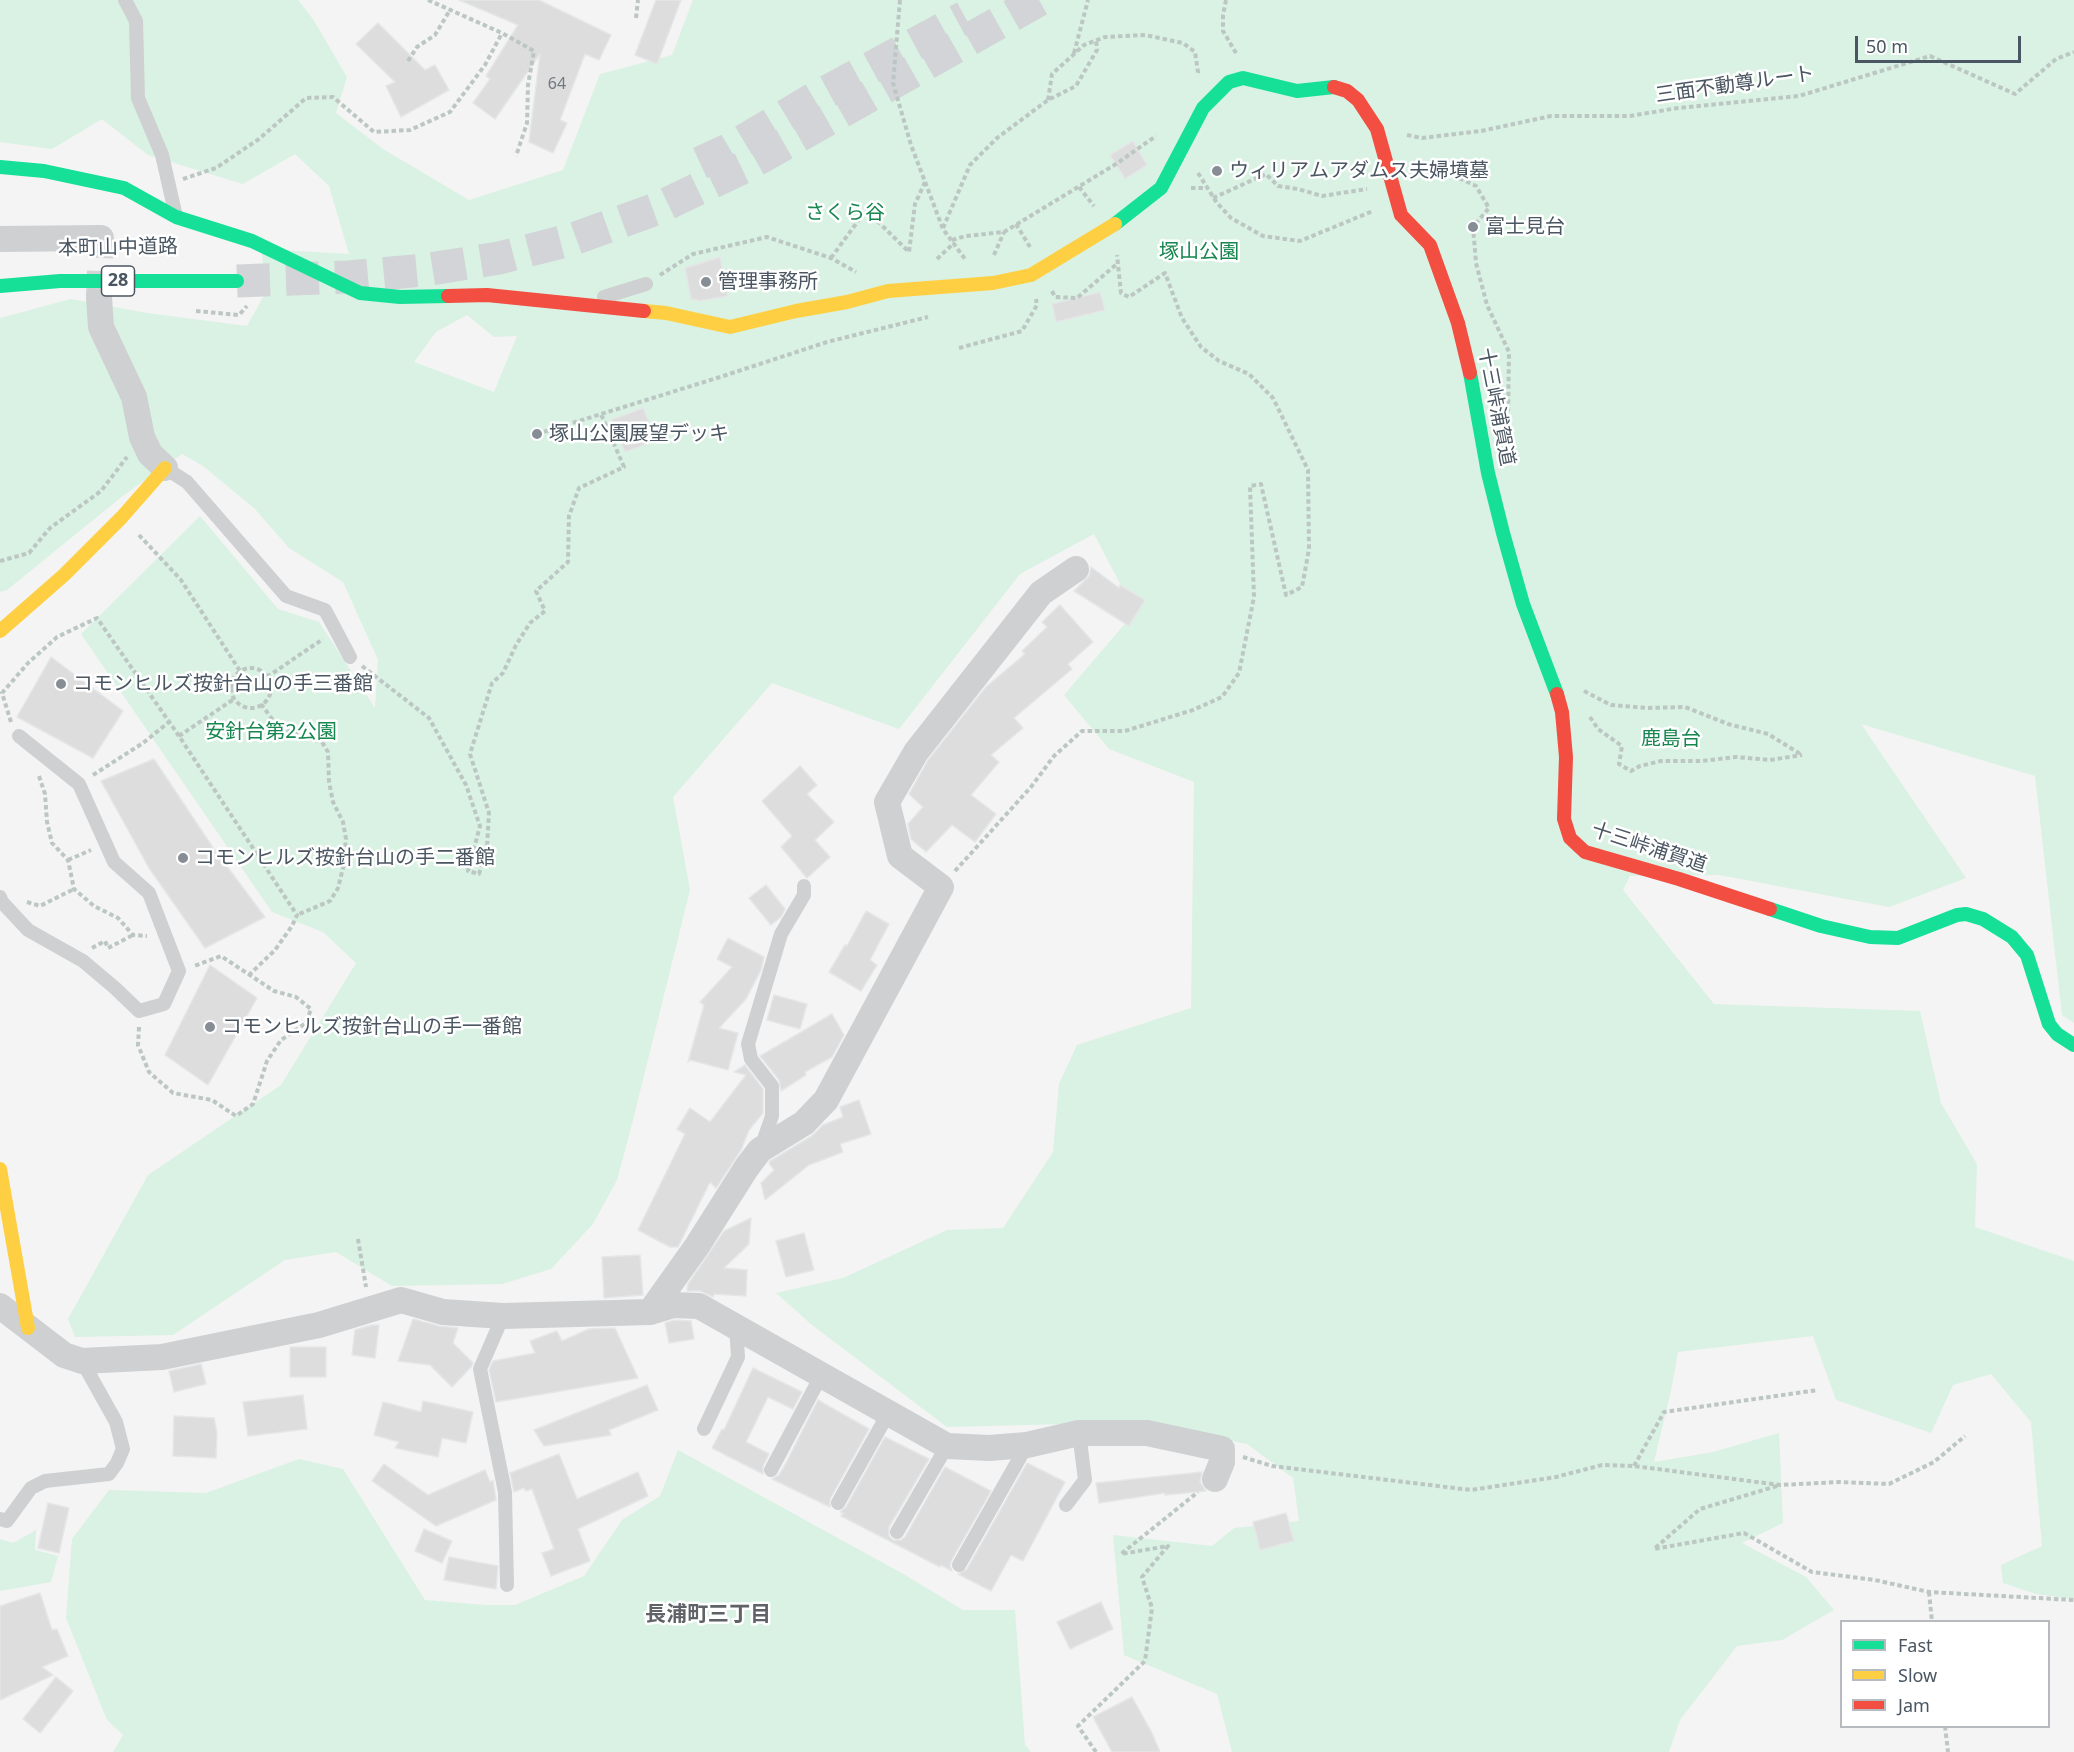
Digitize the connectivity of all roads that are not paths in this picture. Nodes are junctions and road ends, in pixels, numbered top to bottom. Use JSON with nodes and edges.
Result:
{"nodes":[{"id":1,"x":125,"y":0,"type":"edge"},
{"id":2,"x":0,"y":167,"type":"edge"},
{"id":3,"x":176,"y":217,"type":"junction"},
{"id":4,"x":101,"y":238,"type":"dead end"},
{"id":5,"x":0,"y":239,"type":"edge"},
{"id":6,"x":114,"y":267,"type":"dead end"},
{"id":7,"x":34,"y":269,"type":"dead end"},
{"id":8,"x":237,"y":281,"type":"tunnel mouth"},
{"id":9,"x":646,"y":284,"type":"road end"},
{"id":10,"x":0,"y":286,"type":"edge"},
{"id":11,"x":99,"y":297,"type":"tunnel mouth"},
{"id":12,"x":579,"y":305,"type":"junction"},
{"id":13,"x":165,"y":468,"type":"junction"},
{"id":14,"x":1076,"y":569,"type":"dead end"},
{"id":15,"x":0,"y":631,"type":"edge"},
{"id":16,"x":350,"y":657,"type":"road end"},
{"id":17,"x":19,"y":736,"type":"road end"},
{"id":18,"x":804,"y":886,"type":"dead end"},
{"id":19,"x":0,"y":897,"type":"edge"},
{"id":20,"x":2074,"y":1045,"type":"edge"},
{"id":21,"x":760,"y":1150,"type":"junction"},
{"id":22,"x":0,"y":1169,"type":"edge"},
{"id":23,"x":0,"y":1306,"type":"edge"},
{"id":24,"x":650,"y":1312,"type":"junction"},
{"id":25,"x":503,"y":1316,"type":"junction"},
{"id":26,"x":736,"y":1326,"type":"junction"},
{"id":27,"x":28,"y":1328,"type":"junction"},
{"id":28,"x":82,"y":1361,"type":"junction"},
{"id":29,"x":822,"y":1374,"type":"junction"},
{"id":30,"x":889,"y":1412,"type":"junction"},
{"id":31,"x":704,"y":1429,"type":"dead end"},
{"id":32,"x":1079,"y":1433,"type":"junction"},
{"id":33,"x":1027,"y":1445,"type":"junction"},
{"id":34,"x":947,"y":1446,"type":"junction"},
{"id":35,"x":771,"y":1470,"type":"dead end"},
{"id":36,"x":1215,"y":1479,"type":"road end"},
{"id":37,"x":838,"y":1503,"type":"dead end"},
{"id":38,"x":1065,"y":1505,"type":"dead end"},
{"id":39,"x":0,"y":1519,"type":"edge"},
{"id":40,"x":897,"y":1532,"type":"dead end"},
{"id":41,"x":959,"y":1565,"type":"dead end"},
{"id":42,"x":507,"y":1585,"type":"dead end"}],
"edges":[{"from":1,"to":3,"type":"lane"},
{"from":2,"to":3,"type":"main road"},
{"from":3,"to":12,"type":"main road"},
{"from":4,"to":5,"type":"street"},
{"from":6,"to":7,"type":"main road","name":"本町山中道路","number":"28"},
{"from":8,"to":10,"type":"main road","name":"本町山中道路","number":"28"},
{"from":9,"to":12,"type":"lane"},
{"from":11,"to":13,"type":"street"},
{"from":12,"to":20,"type":"main road","name":"十三峠浦賀道"},
{"from":13,"to":15,"type":"main road"},
{"from":13,"to":16,"type":"lane"},
{"from":14,"to":21,"type":"street"},
{"from":17,"to":19,"type":"lane"},
{"from":18,"to":21,"type":"lane"},
{"from":21,"to":24,"type":"street"},
{"from":22,"to":27,"type":"main road"},
{"from":23,"to":27,"type":"street"},
{"from":24,"to":25,"type":"street"},
{"from":24,"to":26,"type":"street"},
{"from":25,"to":28,"type":"street"},
{"from":25,"to":42,"type":"lane"},
{"from":26,"to":29,"type":"street"},
{"from":26,"to":31,"type":"lane"},
{"from":27,"to":28,"type":"street"},
{"from":28,"to":39,"type":"lane"},
{"from":29,"to":30,"type":"street"},
{"from":29,"to":35,"type":"lane"},
{"from":30,"to":34,"type":"street"},
{"from":30,"to":37,"type":"lane"},
{"from":32,"to":33,"type":"street"},
{"from":32,"to":36,"type":"street"},
{"from":32,"to":38,"type":"lane"},
{"from":33,"to":34,"type":"street"},
{"from":33,"to":41,"type":"lane"},
{"from":34,"to":40,"type":"lane"}]}
